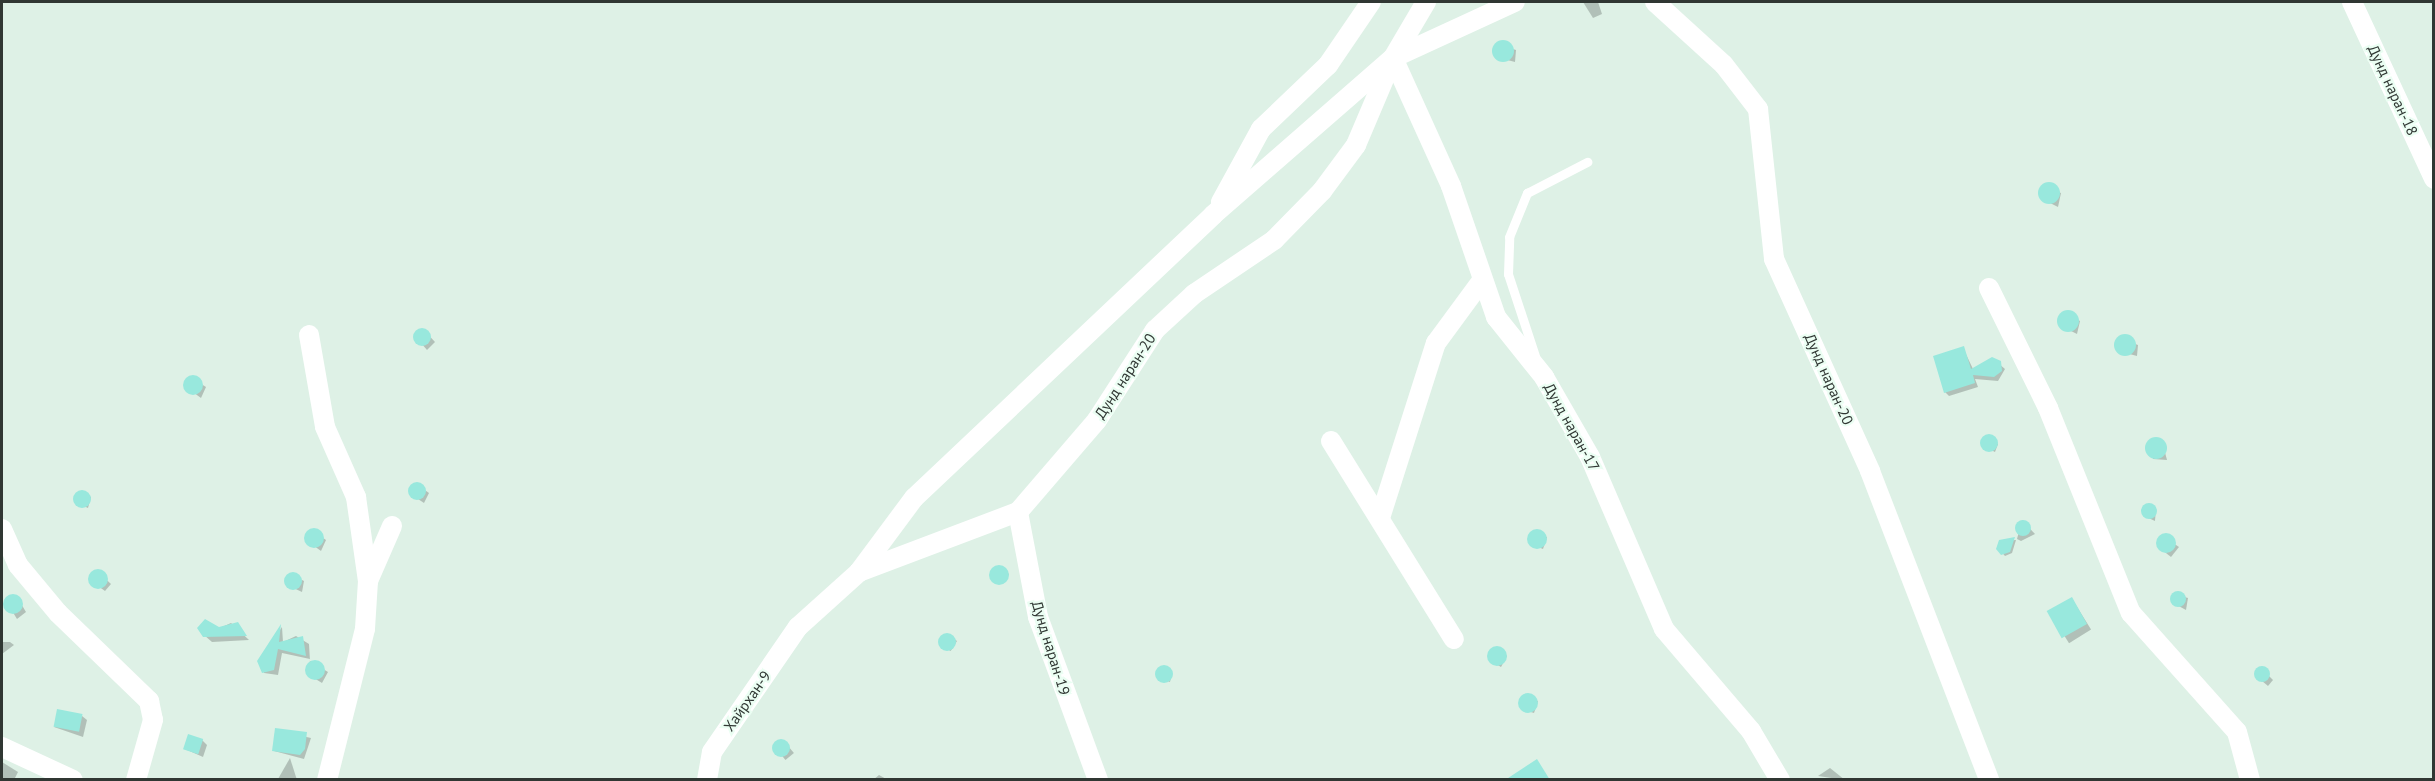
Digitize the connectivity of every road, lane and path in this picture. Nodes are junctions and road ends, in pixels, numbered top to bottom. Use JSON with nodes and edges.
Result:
{"nodes":[{"id":1,"x":1371,"y":2,"type":"edge"},
{"id":2,"x":1426,"y":2,"type":"edge"},
{"id":3,"x":1515,"y":2,"type":"edge"},
{"id":4,"x":1655,"y":2,"type":"edge"},
{"id":5,"x":2352,"y":2,"type":"edge"},
{"id":6,"x":1394,"y":58,"type":"junction"},
{"id":7,"x":1587,"y":162,"type":"dead end"},
{"id":8,"x":2433,"y":179,"type":"edge"},
{"id":9,"x":1213,"y":215,"type":"junction"},
{"id":10,"x":1480,"y":283,"type":"junction"},
{"id":11,"x":1989,"y":288,"type":"dead end"},
{"id":12,"x":309,"y":335,"type":"dead end"},
{"id":13,"x":1544,"y":377,"type":"junction"},
{"id":14,"x":1331,"y":441,"type":"dead end"},
{"id":15,"x":1018,"y":512,"type":"junction"},
{"id":16,"x":1380,"y":518,"type":"junction"},
{"id":17,"x":392,"y":526,"type":"dead end"},
{"id":18,"x":2,"y":529,"type":"edge"},
{"id":19,"x":859,"y":572,"type":"junction"},
{"id":20,"x":368,"y":581,"type":"junction"},
{"id":21,"x":798,"y":627,"type":"joint"},
{"id":22,"x":1454,"y":639,"type":"dead end"},
{"id":23,"x":2,"y":747,"type":"edge"},
{"id":24,"x":73,"y":780,"type":"edge"},
{"id":25,"x":136,"y":780,"type":"edge"},
{"id":26,"x":327,"y":780,"type":"edge"},
{"id":27,"x":707,"y":780,"type":"edge"},
{"id":28,"x":1098,"y":780,"type":"edge"},
{"id":29,"x":1780,"y":780,"type":"edge"},
{"id":30,"x":1989,"y":780,"type":"edge"},
{"id":31,"x":2250,"y":780,"type":"edge"}],
"edges":[{"from":1,"to":9,"type":"street"},
{"from":2,"to":6,"type":"street","name":"Дунд наран-20"},
{"from":3,"to":6,"type":"street"},
{"from":4,"to":30,"type":"street","name":"Дунд наран-20"},
{"from":5,"to":8,"type":"street","name":"Дунд наран-18"},
{"from":6,"to":9,"type":"street"},
{"from":6,"to":10,"type":"street","name":"Дунд наран-17"},
{"from":6,"to":15,"type":"street","name":"Дунд наран-20"},
{"from":7,"to":13,"type":"lane"},
{"from":9,"to":19,"type":"street"},
{"from":10,"to":13,"type":"street","name":"Дунд наран-17"},
{"from":10,"to":16,"type":"street"},
{"from":11,"to":31,"type":"street"},
{"from":12,"to":20,"type":"street"},
{"from":13,"to":29,"type":"street","name":"Дунд наран-17"},
{"from":14,"to":16,"type":"street"},
{"from":15,"to":19,"type":"street","name":"Дунд наран-20"},
{"from":15,"to":28,"type":"street","name":"Дунд наран-19"},
{"from":16,"to":22,"type":"street"},
{"from":17,"to":20,"type":"street"},
{"from":18,"to":25,"type":"street"},
{"from":19,"to":21,"type":"street","name":"Дунд наран-20"},
{"from":20,"to":26,"type":"street"},
{"from":21,"to":27,"type":"street","name":"Хайрхан-9"},
{"from":23,"to":24,"type":"street"}]}
